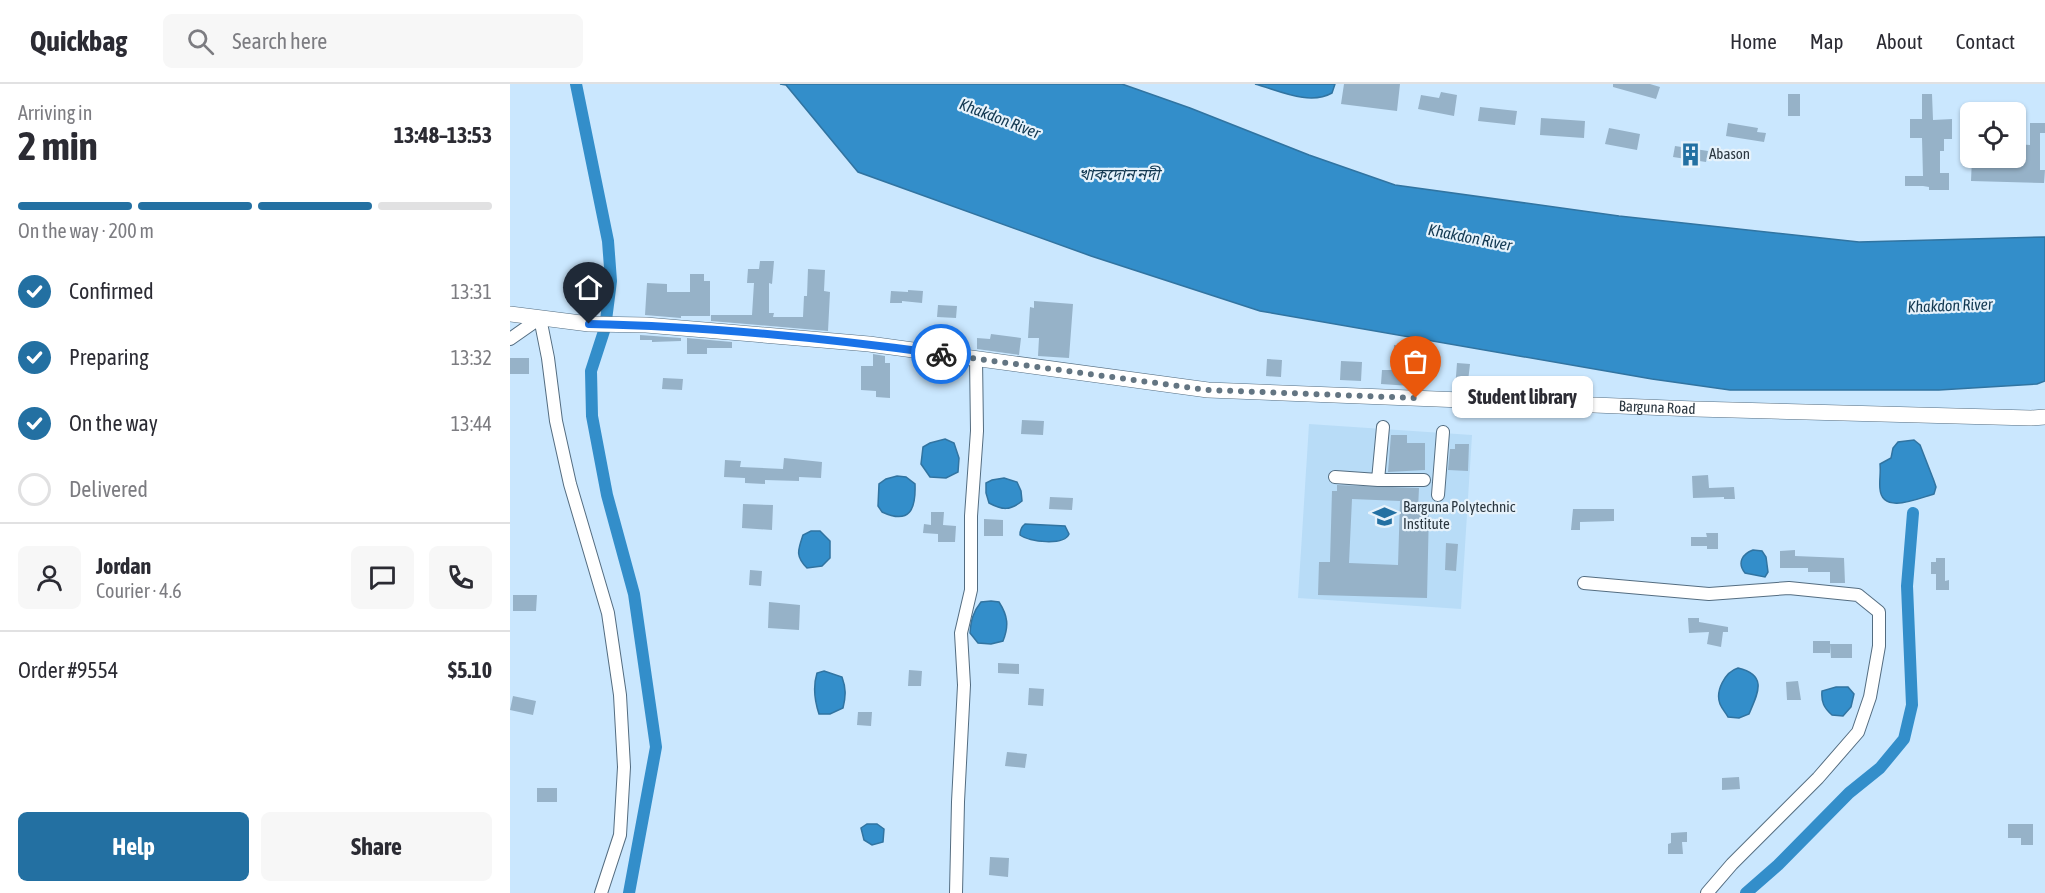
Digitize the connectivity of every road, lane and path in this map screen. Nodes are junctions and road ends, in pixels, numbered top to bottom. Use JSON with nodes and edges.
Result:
{"nodes":[{"id":1,"x":510,"y":314,"type":"edge"},
{"id":2,"x":540,"y":318,"type":"junction"},
{"id":3,"x":510,"y":339,"type":"edge"},
{"id":4,"x":976,"y":358,"type":"junction"},
{"id":5,"x":2045,"y":417,"type":"edge"},
{"id":6,"x":1383,"y":427,"type":"dead end"},
{"id":7,"x":1443,"y":432,"type":"dead end"},
{"id":8,"x":1335,"y":477,"type":"dead end"},
{"id":9,"x":1378,"y":480,"type":"junction"},
{"id":10,"x":1424,"y":480,"type":"dead end"},
{"id":11,"x":1438,"y":495,"type":"dead end"},
{"id":12,"x":1584,"y":583,"type":"dead end"},
{"id":13,"x":601,"y":893,"type":"edge"},
{"id":14,"x":956,"y":893,"type":"edge"},
{"id":15,"x":1707,"y":893,"type":"edge"}],
"edges":[{"from":1,"to":2,"type":"main road","name":"Barguna Road"},
{"from":2,"to":3,"type":"street"},
{"from":2,"to":4,"type":"main road","name":"Barguna Road"},
{"from":2,"to":13,"type":"street"},
{"from":4,"to":5,"type":"main road","name":"Barguna Road"},
{"from":4,"to":14,"type":"street"},
{"from":6,"to":9,"type":"street"},
{"from":7,"to":11,"type":"street"},
{"from":8,"to":9,"type":"street"},
{"from":9,"to":10,"type":"street"},
{"from":12,"to":15,"type":"street"}]}
